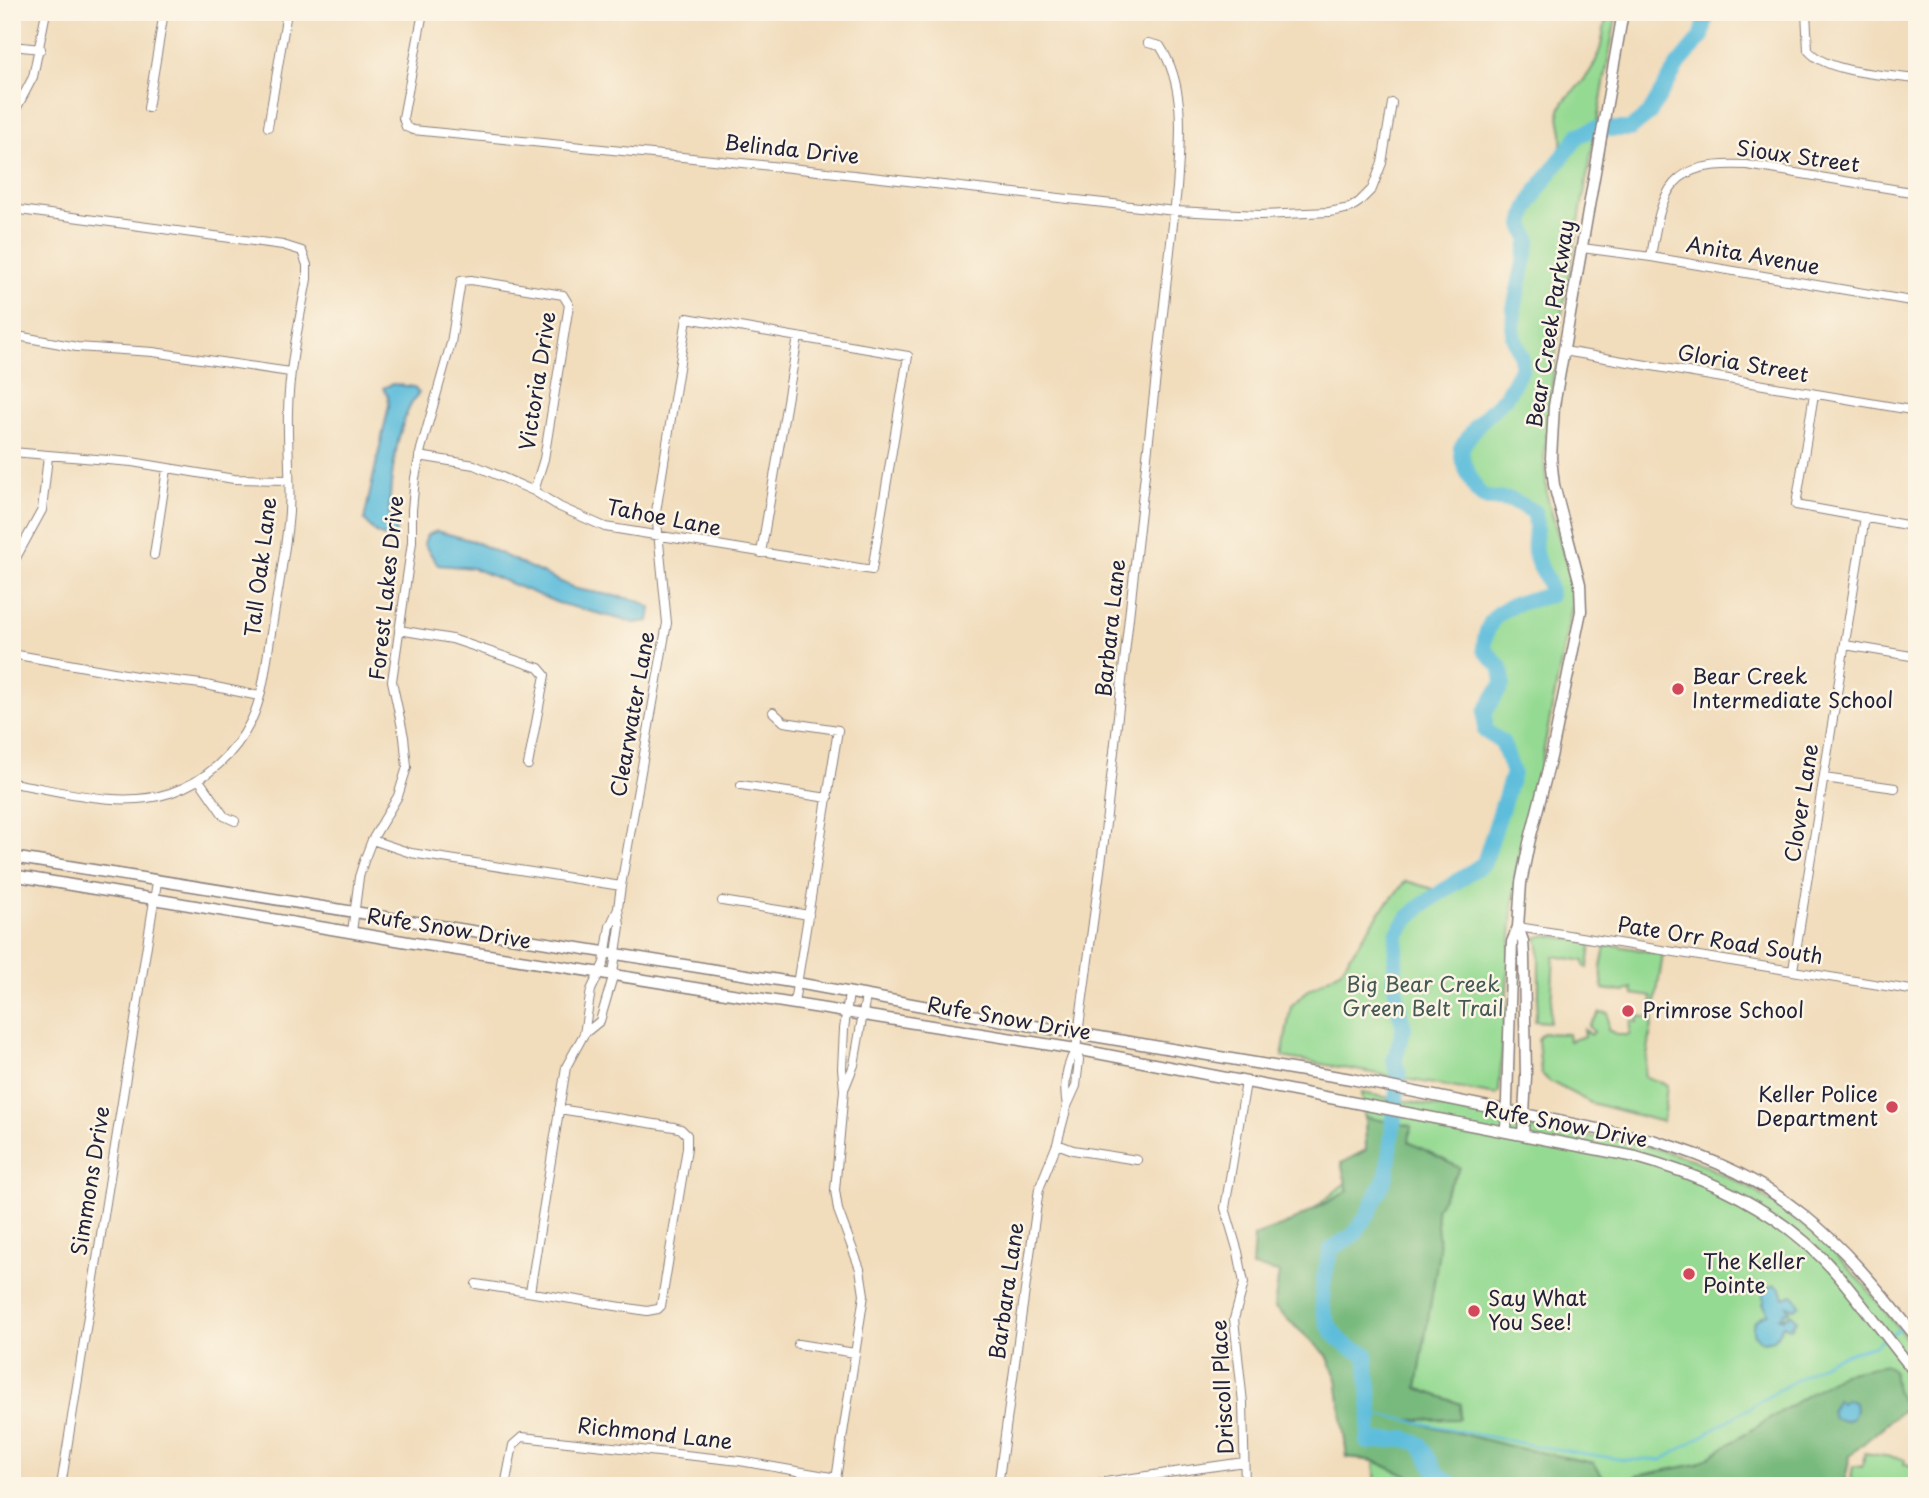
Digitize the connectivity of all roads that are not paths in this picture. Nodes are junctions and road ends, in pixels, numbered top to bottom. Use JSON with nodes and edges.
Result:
{"nodes":[{"id":1,"x":46,"y":12,"type":"edge"},
{"id":2,"x":164,"y":12,"type":"edge"},
{"id":3,"x":287,"y":12,"type":"edge"},
{"id":4,"x":423,"y":12,"type":"edge"},
{"id":5,"x":1623,"y":12,"type":"edge"},
{"id":6,"x":1806,"y":12,"type":"edge"},
{"id":7,"x":1148,"y":43,"type":"dead end"},
{"id":8,"x":12,"y":46,"type":"edge"},
{"id":9,"x":41,"y":49,"type":"junction"},
{"id":10,"x":1917,"y":79,"type":"edge"},
{"id":11,"x":1392,"y":103,"type":"dead end"},
{"id":12,"x":148,"y":107,"type":"dead end"},
{"id":13,"x":12,"y":117,"type":"edge"},
{"id":14,"x":268,"y":127,"type":"dead end"},
{"id":15,"x":1917,"y":192,"type":"edge"},
{"id":16,"x":12,"y":209,"type":"edge"},
{"id":17,"x":1175,"y":211,"type":"junction"},
{"id":18,"x":1582,"y":248,"type":"junction"},
{"id":19,"x":1651,"y":257,"type":"junction"},
{"id":20,"x":461,"y":281,"type":"joint"},
{"id":21,"x":1917,"y":302,"type":"edge"},
{"id":22,"x":12,"y":335,"type":"edge"},
{"id":23,"x":798,"y":337,"type":"junction"},
{"id":24,"x":1564,"y":351,"type":"junction"},
{"id":25,"x":290,"y":372,"type":"junction"},
{"id":26,"x":1814,"y":394,"type":"junction"},
{"id":27,"x":1917,"y":411,"type":"edge"},
{"id":28,"x":12,"y":452,"type":"edge"},
{"id":29,"x":48,"y":456,"type":"junction"},
{"id":30,"x":419,"y":456,"type":"junction"},
{"id":31,"x":167,"y":469,"type":"junction"},
{"id":32,"x":289,"y":480,"type":"junction"},
{"id":33,"x":534,"y":491,"type":"junction"},
{"id":34,"x":1865,"y":517,"type":"junction"},
{"id":35,"x":1917,"y":527,"type":"edge"},
{"id":36,"x":658,"y":537,"type":"junction"},
{"id":37,"x":761,"y":553,"type":"junction"},
{"id":38,"x":153,"y":555,"type":"dead end"},
{"id":39,"x":12,"y":565,"type":"edge"},
{"id":40,"x":399,"y":630,"type":"junction"},
{"id":41,"x":1845,"y":645,"type":"junction"},
{"id":42,"x":12,"y":654,"type":"edge"},
{"id":43,"x":1917,"y":657,"type":"edge"},
{"id":44,"x":260,"y":696,"type":"junction"},
{"id":45,"x":773,"y":712,"type":"dead end"},
{"id":46,"x":527,"y":765,"type":"dead end"},
{"id":47,"x":1824,"y":778,"type":"junction"},
{"id":48,"x":198,"y":780,"type":"junction"},
{"id":49,"x":12,"y":783,"type":"edge"},
{"id":50,"x":741,"y":785,"type":"dead end"},
{"id":51,"x":1895,"y":788,"type":"dead end"},
{"id":52,"x":828,"y":798,"type":"junction"},
{"id":53,"x":235,"y":821,"type":"dead end"},
{"id":54,"x":372,"y":840,"type":"junction"},
{"id":55,"x":12,"y":858,"type":"edge"},
{"id":56,"x":12,"y":875,"type":"edge"},
{"id":57,"x":157,"y":882,"type":"junction"},
{"id":58,"x":621,"y":886,"type":"junction"},
{"id":59,"x":154,"y":899,"type":"junction"},
{"id":60,"x":722,"y":901,"type":"dead end"},
{"id":61,"x":355,"y":912,"type":"junction"},
{"id":62,"x":809,"y":915,"type":"junction"},
{"id":63,"x":1518,"y":927,"type":"junction"},
{"id":64,"x":352,"y":932,"type":"junction"},
{"id":65,"x":609,"y":963,"type":"junction"},
{"id":66,"x":1793,"y":971,"type":"junction"},
{"id":67,"x":797,"y":983,"type":"junction"},
{"id":68,"x":1917,"y":991,"type":"edge"},
{"id":69,"x":849,"y":993,"type":"junction"},
{"id":70,"x":866,"y":996,"type":"junction"},
{"id":71,"x":794,"y":1003,"type":"junction"},
{"id":72,"x":846,"y":1011,"type":"junction"},
{"id":73,"x":863,"y":1014,"type":"junction"},
{"id":74,"x":1079,"y":1033,"type":"junction"},
{"id":75,"x":583,"y":1034,"type":"junction"},
{"id":76,"x":1076,"y":1049,"type":"junction"},
{"id":77,"x":1247,"y":1082,"type":"junction"},
{"id":78,"x":844,"y":1090,"type":"junction"},
{"id":79,"x":559,"y":1109,"type":"junction"},
{"id":80,"x":1507,"y":1111,"type":"junction"},
{"id":81,"x":1525,"y":1114,"type":"junction"},
{"id":82,"x":1506,"y":1132,"type":"junction"},
{"id":83,"x":1523,"y":1135,"type":"junction"},
{"id":84,"x":1057,"y":1144,"type":"junction"},
{"id":85,"x":1137,"y":1160,"type":"dead end"},
{"id":86,"x":1800,"y":1210,"type":"junction"},
{"id":87,"x":1787,"y":1228,"type":"junction"},
{"id":88,"x":476,"y":1284,"type":"dead end"},
{"id":89,"x":1877,"y":1288,"type":"junction"},
{"id":90,"x":530,"y":1292,"type":"junction"},
{"id":91,"x":1859,"y":1302,"type":"junction"},
{"id":92,"x":1917,"y":1338,"type":"edge"},
{"id":93,"x":798,"y":1344,"type":"dead end"},
{"id":94,"x":855,"y":1353,"type":"junction"},
{"id":95,"x":1917,"y":1376,"type":"edge"},
{"id":96,"x":1244,"y":1462,"type":"junction"},
{"id":97,"x":836,"y":1482,"type":"edge"},
{"id":98,"x":61,"y":1486,"type":"edge"},
{"id":99,"x":505,"y":1486,"type":"edge"},
{"id":100,"x":998,"y":1486,"type":"edge"},
{"id":101,"x":1077,"y":1486,"type":"edge"},
{"id":102,"x":1245,"y":1486,"type":"edge"}],
"edges":[{"from":1,"to":9,"type":"street"},
{"from":2,"to":12,"type":"street"},
{"from":3,"to":14,"type":"street"},
{"from":4,"to":17,"type":"street","name":"Belinda Drive"},
{"from":5,"to":18,"type":"main road","name":"Bear Creek Parkway"},
{"from":6,"to":10,"type":"street"},
{"from":7,"to":17,"type":"street","name":"Barbara Lane"},
{"from":8,"to":9,"type":"street"},
{"from":9,"to":13,"type":"street"},
{"from":11,"to":17,"type":"street","name":"Belinda Drive"},
{"from":15,"to":19,"type":"street","name":"Sioux Street"},
{"from":16,"to":25,"type":"street","name":"Tall Oak Lane"},
{"from":17,"to":74,"type":"street","name":"Barbara Lane"},
{"from":18,"to":19,"type":"street","name":"Anita Avenue"},
{"from":18,"to":24,"type":"main road","name":"Bear Creek Parkway"},
{"from":19,"to":21,"type":"street","name":"Anita Avenue"},
{"from":20,"to":30,"type":"street","name":"Forest Lakes Drive"},
{"from":20,"to":33,"type":"street","name":"Victoria Drive"},
{"from":22,"to":25,"type":"street"},
{"from":23,"to":36,"type":"street","name":"Clearwater Lane"},
{"from":23,"to":37,"type":"street"},
{"from":23,"to":37,"type":"street","name":"Tahoe Lane"},
{"from":24,"to":26,"type":"street","name":"Gloria Street"},
{"from":24,"to":63,"type":"main road","name":"Bear Creek Parkway"},
{"from":25,"to":32,"type":"street","name":"Tall Oak Lane"},
{"from":26,"to":27,"type":"street","name":"Gloria Street"},
{"from":26,"to":34,"type":"street"},
{"from":28,"to":29,"type":"street"},
{"from":29,"to":31,"type":"street"},
{"from":29,"to":39,"type":"street"},
{"from":30,"to":33,"type":"street","name":"Tahoe Lane"},
{"from":30,"to":40,"type":"street","name":"Forest Lakes Drive"},
{"from":31,"to":32,"type":"street"},
{"from":31,"to":38,"type":"street"},
{"from":32,"to":44,"type":"street","name":"Tall Oak Lane"},
{"from":33,"to":36,"type":"street","name":"Tahoe Lane"},
{"from":34,"to":35,"type":"street"},
{"from":34,"to":41,"type":"street","name":"Clover Lane"},
{"from":36,"to":37,"type":"street","name":"Tahoe Lane"},
{"from":36,"to":58,"type":"street","name":"Clearwater Lane"},
{"from":40,"to":46,"type":"street"},
{"from":40,"to":54,"type":"street","name":"Forest Lakes Drive"},
{"from":41,"to":43,"type":"street"},
{"from":41,"to":47,"type":"street","name":"Clover Lane"},
{"from":42,"to":44,"type":"street"},
{"from":44,"to":48,"type":"street","name":"Tall Oak Lane"},
{"from":45,"to":52,"type":"street"},
{"from":47,"to":51,"type":"street"},
{"from":47,"to":66,"type":"street","name":"Clover Lane"},
{"from":48,"to":49,"type":"street","name":"Tall Oak Lane"},
{"from":48,"to":53,"type":"street"},
{"from":50,"to":52,"type":"street"},
{"from":52,"to":62,"type":"street"},
{"from":54,"to":58,"type":"street"},
{"from":54,"to":61,"type":"street","name":"Forest Lakes Drive"},
{"from":55,"to":57,"type":"main road","name":"Rufe Snow Drive"},
{"from":56,"to":59,"type":"main road","name":"Rufe Snow Drive"},
{"from":57,"to":59,"type":"street","name":"Simmons Drive"},
{"from":57,"to":61,"type":"main road","name":"Rufe Snow Drive"},
{"from":58,"to":65,"type":"street","name":"Clearwater Lane"},
{"from":59,"to":64,"type":"main road","name":"Rufe Snow Drive"},
{"from":59,"to":98,"type":"street","name":"Simmons Drive"},
{"from":60,"to":62,"type":"street"},
{"from":61,"to":64,"type":"street","name":"Forest Lakes Drive"},
{"from":61,"to":65,"type":"main road","name":"Rufe Snow Drive"},
{"from":62,"to":67,"type":"street"},
{"from":63,"to":66,"type":"street","name":"Pate Orr Road South"},
{"from":63,"to":80,"type":"main road","name":"Bear Creek Parkway"},
{"from":63,"to":81,"type":"main road","name":"Bear Creek Parkway"},
{"from":64,"to":65,"type":"main road","name":"Rufe Snow Drive"},
{"from":65,"to":67,"type":"main road","name":"Rufe Snow Drive"},
{"from":65,"to":71,"type":"main road","name":"Rufe Snow Drive"},
{"from":65,"to":75,"type":"street"},
{"from":65,"to":75,"type":"street"},
{"from":66,"to":68,"type":"street","name":"Pate Orr Road South"},
{"from":67,"to":69,"type":"main road","name":"Rufe Snow Drive"},
{"from":67,"to":71,"type":"street"},
{"from":69,"to":70,"type":"main road","name":"Rufe Snow Drive"},
{"from":69,"to":72,"type":"street"},
{"from":70,"to":73,"type":"street"},
{"from":70,"to":74,"type":"main road","name":"Rufe Snow Drive"},
{"from":71,"to":72,"type":"main road","name":"Rufe Snow Drive"},
{"from":72,"to":73,"type":"main road","name":"Rufe Snow Drive"},
{"from":72,"to":78,"type":"street"},
{"from":73,"to":76,"type":"main road","name":"Rufe Snow Drive"},
{"from":73,"to":78,"type":"street"},
{"from":74,"to":76,"type":"street","name":"Barbara Lane"},
{"from":74,"to":80,"type":"main road","name":"Rufe Snow Drive"},
{"from":75,"to":79,"type":"street"},
{"from":76,"to":77,"type":"main road","name":"Rufe Snow Drive"},
{"from":76,"to":84,"type":"street","name":"Barbara Lane"},
{"from":77,"to":82,"type":"main road","name":"Rufe Snow Drive"},
{"from":77,"to":96,"type":"street","name":"Driscoll Place"},
{"from":78,"to":94,"type":"street"},
{"from":79,"to":90,"type":"street"},
{"from":79,"to":90,"type":"street"},
{"from":80,"to":81,"type":"main road","name":"Rufe Snow Drive"},
{"from":80,"to":82,"type":"main road","name":"Bear Creek Parkway"},
{"from":81,"to":83,"type":"main road","name":"Bear Creek Parkway"},
{"from":81,"to":86,"type":"main road","name":"Rufe Snow Drive"},
{"from":82,"to":83,"type":"main road","name":"Rufe Snow Drive"},
{"from":83,"to":87,"type":"main road","name":"Rufe Snow Drive"},
{"from":84,"to":85,"type":"street"},
{"from":84,"to":100,"type":"street","name":"Barbara Lane"},
{"from":86,"to":87,"type":"main road"},
{"from":86,"to":89,"type":"main road","name":"Rufe Snow Drive"},
{"from":87,"to":91,"type":"main road","name":"Rufe Snow Drive"},
{"from":88,"to":90,"type":"street"},
{"from":89,"to":91,"type":"main road"},
{"from":89,"to":92,"type":"main road","name":"Rufe Snow Drive"},
{"from":91,"to":95,"type":"main road","name":"Rufe Snow Drive"},
{"from":93,"to":94,"type":"street"},
{"from":94,"to":97,"type":"street"},
{"from":96,"to":101,"type":"street"},
{"from":96,"to":102,"type":"street","name":"Driscoll Place"},
{"from":97,"to":99,"type":"street","name":"Richmond Lane"}]}
